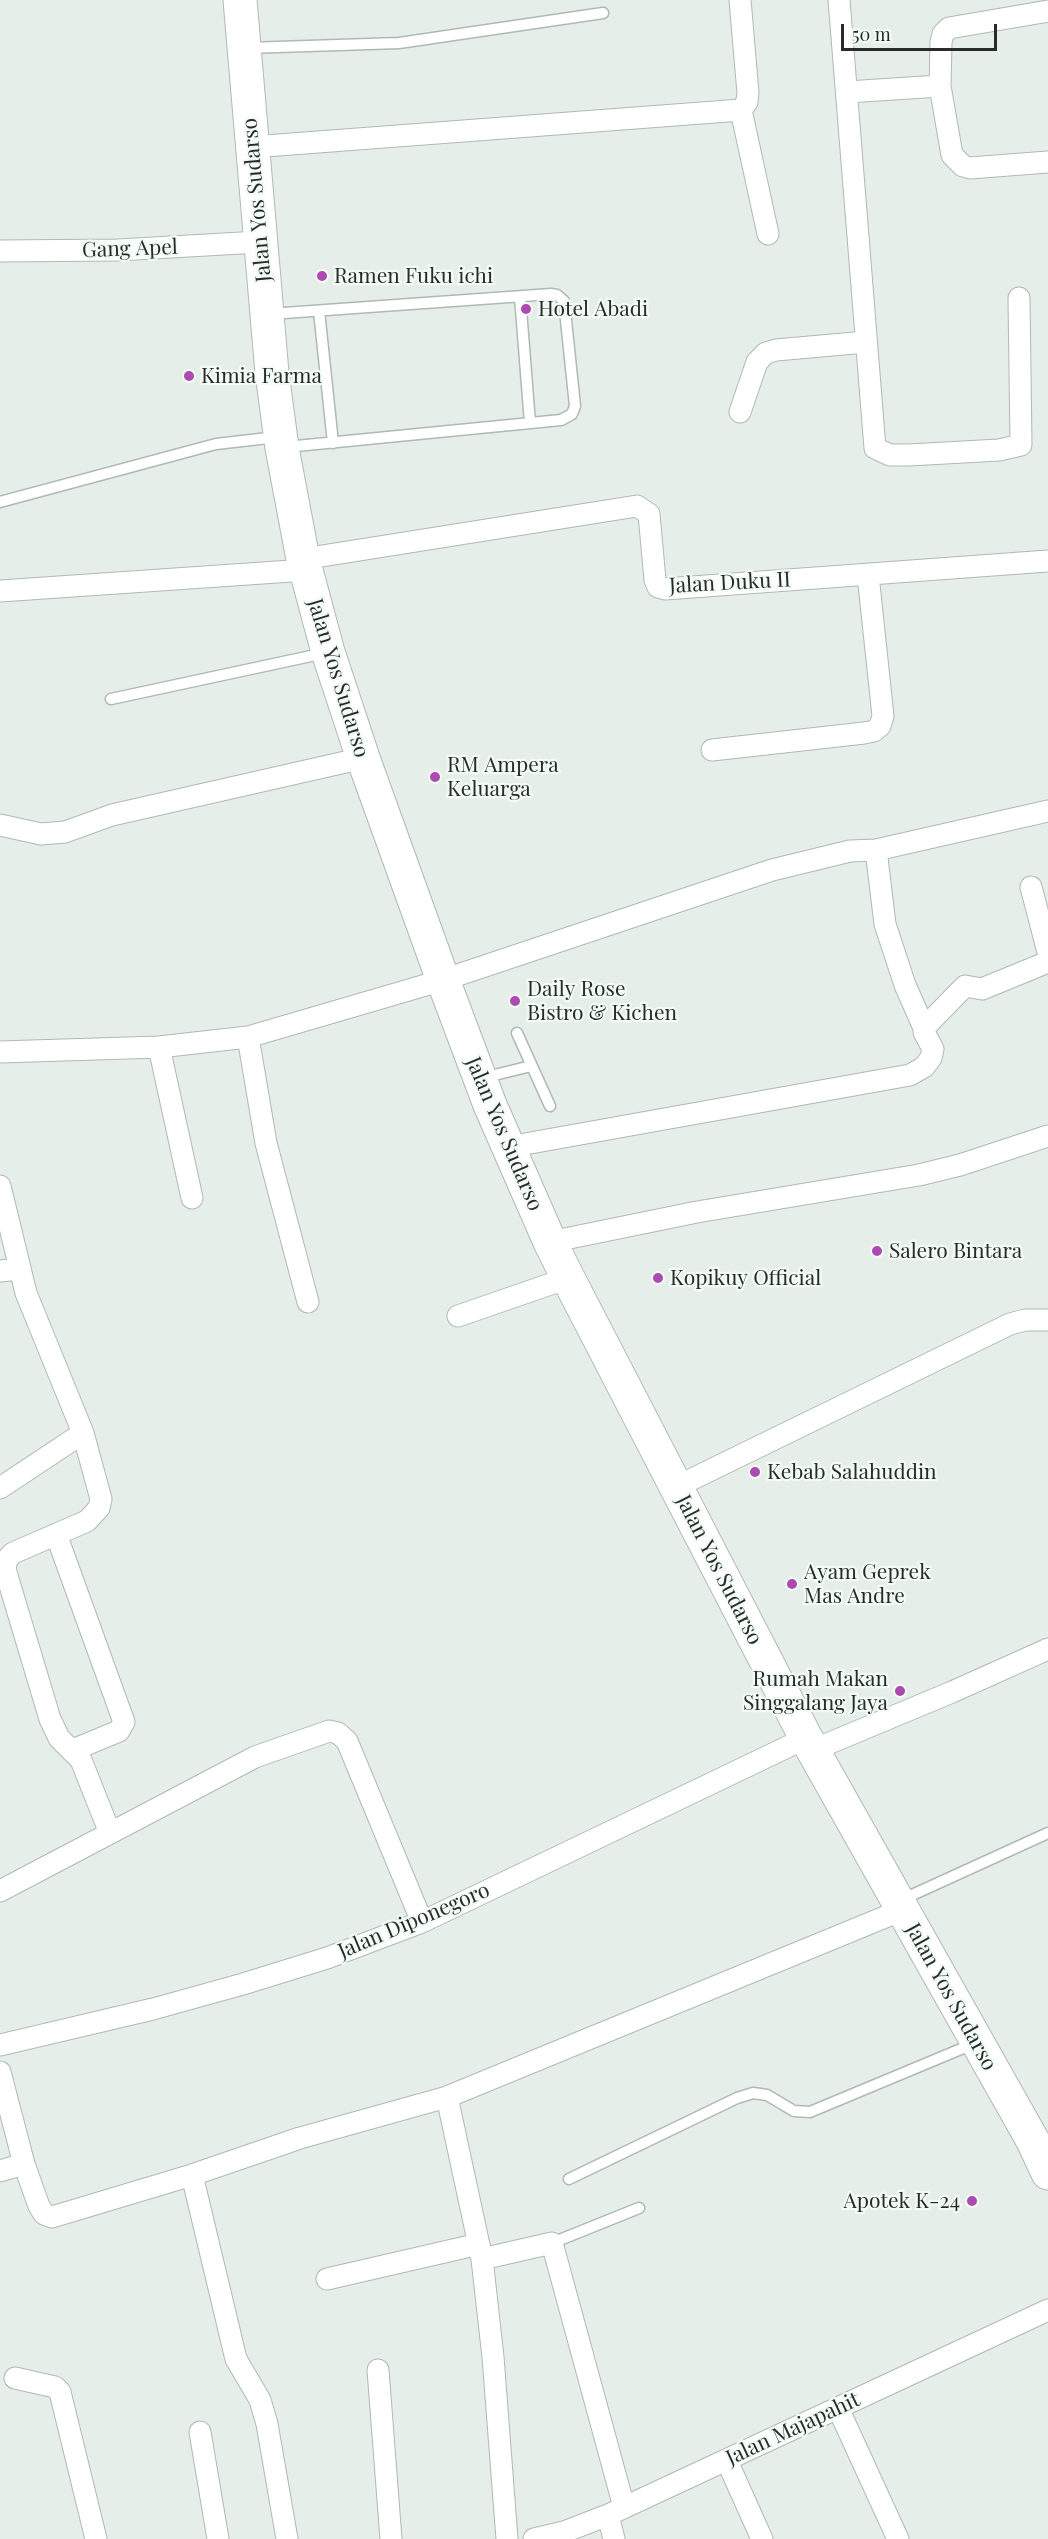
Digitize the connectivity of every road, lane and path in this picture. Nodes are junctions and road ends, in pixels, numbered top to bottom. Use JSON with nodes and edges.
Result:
{"nodes":[{"id":1,"x":240,"y":0,"type":"edge"},
{"id":2,"x":740,"y":0,"type":"edge"},
{"id":3,"x":839,"y":0,"type":"edge"},
{"id":4,"x":1048,"y":11,"type":"edge"},
{"id":5,"x":603,"y":13,"type":"dead end"},
{"id":6,"x":244,"y":48,"type":"junction"},
{"id":7,"x":940,"y":86,"type":"junction"},
{"id":8,"x":847,"y":92,"type":"junction"},
{"id":9,"x":741,"y":110,"type":"junction"},
{"id":10,"x":252,"y":147,"type":"junction"},
{"id":11,"x":1048,"y":162,"type":"edge"},
{"id":12,"x":768,"y":234,"type":"dead end"},
{"id":13,"x":259,"y":242,"type":"junction"},
{"id":14,"x":0,"y":251,"type":"edge"},
{"id":15,"x":520,"y":297,"type":"junction"},
{"id":16,"x":1020,"y":298,"type":"dead end"},
{"id":17,"x":319,"y":311,"type":"junction"},
{"id":18,"x":266,"y":314,"type":"junction"},
{"id":19,"x":866,"y":342,"type":"junction"},
{"id":20,"x":740,"y":412,"type":"dead end"},
{"id":21,"x":530,"y":423,"type":"junction"},
{"id":22,"x":282,"y":442,"type":"junction"},
{"id":23,"x":333,"y":443,"type":"junction"},
{"id":24,"x":0,"y":502,"type":"edge"},
{"id":25,"x":1048,"y":561,"type":"edge"},
{"id":26,"x":305,"y":564,"type":"junction"},
{"id":27,"x":868,"y":575,"type":"junction"},
{"id":28,"x":0,"y":591,"type":"edge"},
{"id":29,"x":328,"y":652,"type":"junction"},
{"id":30,"x":111,"y":699,"type":"dead end"},
{"id":31,"x":712,"y":750,"type":"dead end"},
{"id":32,"x":363,"y":758,"type":"junction"},
{"id":33,"x":1048,"y":811,"type":"edge"},
{"id":34,"x":0,"y":825,"type":"edge"},
{"id":35,"x":876,"y":850,"type":"junction"},
{"id":36,"x":1031,"y":887,"type":"dead end"},
{"id":37,"x":1048,"y":952,"type":"edge"},
{"id":38,"x":1048,"y":962,"type":"edge"},
{"id":39,"x":443,"y":980,"type":"junction"},
{"id":40,"x":924,"y":1028,"type":"junction"},
{"id":41,"x":517,"y":1033,"type":"dead end"},
{"id":42,"x":248,"y":1037,"type":"junction"},
{"id":43,"x":159,"y":1047,"type":"junction"},
{"id":44,"x":0,"y":1052,"type":"edge"},
{"id":45,"x":531,"y":1066,"type":"junction"},
{"id":46,"x":480,"y":1078,"type":"junction"},
{"id":47,"x":550,"y":1106,"type":"dead end"},
{"id":48,"x":1048,"y":1136,"type":"edge"},
{"id":49,"x":508,"y":1147,"type":"junction"},
{"id":50,"x":0,"y":1186,"type":"edge"},
{"id":51,"x":192,"y":1198,"type":"dead end"},
{"id":52,"x":550,"y":1242,"type":"junction"},
{"id":53,"x":10,"y":1270,"type":"edge"},
{"id":54,"x":568,"y":1278,"type":"junction"},
{"id":55,"x":308,"y":1302,"type":"dead end"},
{"id":56,"x":458,"y":1316,"type":"dead end"},
{"id":57,"x":1048,"y":1320,"type":"edge"},
{"id":58,"x":83,"y":1433,"type":"junction"},
{"id":59,"x":676,"y":1487,"type":"junction"},
{"id":60,"x":0,"y":1488,"type":"edge"},
{"id":61,"x":56,"y":1534,"type":"junction"},
{"id":62,"x":1048,"y":1649,"type":"edge"},
{"id":63,"x":810,"y":1744,"type":"junction"},
{"id":64,"x":73,"y":1750,"type":"junction"},
{"id":65,"x":110,"y":1833,"type":"junction"},
{"id":66,"x":1048,"y":1833,"type":"edge"},
{"id":67,"x":0,"y":1891,"type":"edge"},
{"id":68,"x":899,"y":1906,"type":"junction"},
{"id":69,"x":422,"y":1922,"type":"junction"},
{"id":70,"x":976,"y":2043,"type":"junction"},
{"id":71,"x":0,"y":2045,"type":"edge"},
{"id":72,"x":0,"y":2072,"type":"edge"},
{"id":73,"x":447,"y":2097,"type":"junction"},
{"id":74,"x":1040,"y":2138,"type":"edge"},
{"id":75,"x":24,"y":2164,"type":"junction"},
{"id":76,"x":0,"y":2171,"type":"edge"},
{"id":77,"x":1048,"y":2173,"type":"edge"},
{"id":78,"x":192,"y":2175,"type":"junction"},
{"id":79,"x":569,"y":2179,"type":"dead end"},
{"id":80,"x":639,"y":2208,"type":"dead end"},
{"id":81,"x":552,"y":2243,"type":"junction"},
{"id":82,"x":480,"y":2251,"type":"junction"},
{"id":83,"x":327,"y":2279,"type":"dead end"},
{"id":84,"x":1048,"y":2310,"type":"edge"},
{"id":85,"x":378,"y":2370,"type":"dead end"},
{"id":86,"x":15,"y":2378,"type":"dead end"},
{"id":87,"x":838,"y":2408,"type":"junction"},
{"id":88,"x":200,"y":2432,"type":"dead end"},
{"id":89,"x":727,"y":2461,"type":"junction"},
{"id":90,"x":616,"y":2511,"type":"junction"},
{"id":91,"x":96,"y":2539,"type":"edge"},
{"id":92,"x":218,"y":2539,"type":"edge"},
{"id":93,"x":287,"y":2539,"type":"edge"},
{"id":94,"x":391,"y":2539,"type":"edge"},
{"id":95,"x":507,"y":2539,"type":"edge"},
{"id":96,"x":534,"y":2539,"type":"edge"},
{"id":97,"x":614,"y":2539,"type":"edge"},
{"id":98,"x":762,"y":2539,"type":"edge"},
{"id":99,"x":898,"y":2539,"type":"edge"}],
"edges":[{"from":1,"to":6,"type":"highway","name":"Jalan Yos Sudarso"},
{"from":2,"to":9,"type":"street"},
{"from":3,"to":8,"type":"street"},
{"from":4,"to":7,"type":"street"},
{"from":5,"to":6,"type":"lane"},
{"from":6,"to":10,"type":"highway","name":"Jalan Yos Sudarso"},
{"from":7,"to":8,"type":"street"},
{"from":7,"to":11,"type":"street"},
{"from":8,"to":19,"type":"street"},
{"from":9,"to":10,"type":"street"},
{"from":9,"to":12,"type":"street"},
{"from":10,"to":13,"type":"highway","name":"Jalan Yos Sudarso"},
{"from":13,"to":14,"type":"street","name":"Gang Apel"},
{"from":13,"to":18,"type":"highway","name":"Jalan Yos Sudarso"},
{"from":15,"to":17,"type":"lane"},
{"from":15,"to":21,"type":"lane"},
{"from":15,"to":21,"type":"lane"},
{"from":16,"to":19,"type":"street"},
{"from":17,"to":18,"type":"lane"},
{"from":17,"to":23,"type":"lane"},
{"from":18,"to":22,"type":"highway","name":"Jalan Yos Sudarso"},
{"from":19,"to":20,"type":"street"},
{"from":21,"to":23,"type":"lane"},
{"from":22,"to":23,"type":"lane"},
{"from":22,"to":24,"type":"lane"},
{"from":22,"to":26,"type":"highway","name":"Jalan Yos Sudarso"},
{"from":25,"to":27,"type":"street","name":"Jalan Duku II"},
{"from":26,"to":27,"type":"street","name":"Jalan Duku II"},
{"from":26,"to":28,"type":"street"},
{"from":26,"to":29,"type":"highway","name":"Jalan Yos Sudarso"},
{"from":27,"to":31,"type":"street"},
{"from":29,"to":30,"type":"lane"},
{"from":29,"to":32,"type":"highway","name":"Jalan Yos Sudarso"},
{"from":32,"to":34,"type":"street"},
{"from":32,"to":39,"type":"highway","name":"Jalan Yos Sudarso"},
{"from":33,"to":35,"type":"street"},
{"from":35,"to":39,"type":"street"},
{"from":35,"to":40,"type":"street"},
{"from":36,"to":37,"type":"street"},
{"from":38,"to":40,"type":"street"},
{"from":39,"to":42,"type":"street"},
{"from":39,"to":46,"type":"highway","name":"Jalan Yos Sudarso"},
{"from":40,"to":49,"type":"street"},
{"from":41,"to":45,"type":"lane"},
{"from":42,"to":43,"type":"street"},
{"from":42,"to":55,"type":"street"},
{"from":43,"to":44,"type":"street"},
{"from":43,"to":51,"type":"street"},
{"from":45,"to":46,"type":"lane"},
{"from":45,"to":47,"type":"lane"},
{"from":46,"to":49,"type":"highway","name":"Jalan Yos Sudarso"},
{"from":48,"to":52,"type":"street"},
{"from":49,"to":52,"type":"highway","name":"Jalan Yos Sudarso"},
{"from":50,"to":53,"type":"street"},
{"from":52,"to":54,"type":"highway","name":"Jalan Yos Sudarso"},
{"from":53,"to":58,"type":"street"},
{"from":54,"to":56,"type":"street"},
{"from":54,"to":59,"type":"highway","name":"Jalan Yos Sudarso"},
{"from":57,"to":59,"type":"street"},
{"from":58,"to":60,"type":"street"},
{"from":58,"to":61,"type":"street"},
{"from":59,"to":63,"type":"highway","name":"Jalan Yos Sudarso"},
{"from":61,"to":64,"type":"street"},
{"from":61,"to":64,"type":"street"},
{"from":62,"to":63,"type":"street","name":"Jalan Diponegoro"},
{"from":63,"to":68,"type":"highway","name":"Jalan Yos Sudarso"},
{"from":63,"to":69,"type":"street","name":"Jalan Diponegoro"},
{"from":64,"to":65,"type":"street"},
{"from":65,"to":67,"type":"street"},
{"from":65,"to":69,"type":"street"},
{"from":66,"to":68,"type":"lane"},
{"from":68,"to":70,"type":"highway","name":"Jalan Yos Sudarso"},
{"from":68,"to":73,"type":"street"},
{"from":69,"to":71,"type":"street","name":"Jalan Diponegoro"},
{"from":70,"to":74,"type":"highway","name":"Jalan Yos Sudarso"},
{"from":70,"to":79,"type":"lane"},
{"from":72,"to":75,"type":"street"},
{"from":73,"to":78,"type":"street"},
{"from":73,"to":82,"type":"street"},
{"from":74,"to":77,"type":"highway","name":"Jalan Yos Sudarso"},
{"from":75,"to":76,"type":"street"},
{"from":75,"to":78,"type":"street"},
{"from":78,"to":93,"type":"street"},
{"from":80,"to":81,"type":"lane"},
{"from":81,"to":82,"type":"street"},
{"from":81,"to":90,"type":"street"},
{"from":82,"to":83,"type":"street"},
{"from":82,"to":95,"type":"street"},
{"from":84,"to":87,"type":"street","name":"Jalan Majapahit"},
{"from":85,"to":94,"type":"street"},
{"from":86,"to":91,"type":"street"},
{"from":87,"to":89,"type":"street","name":"Jalan Majapahit"},
{"from":87,"to":99,"type":"street"},
{"from":88,"to":92,"type":"street"},
{"from":89,"to":90,"type":"street","name":"Jalan Majapahit"},
{"from":89,"to":98,"type":"street"},
{"from":90,"to":96,"type":"street","name":"Jalan Majapahit"},
{"from":90,"to":97,"type":"street"}]}
